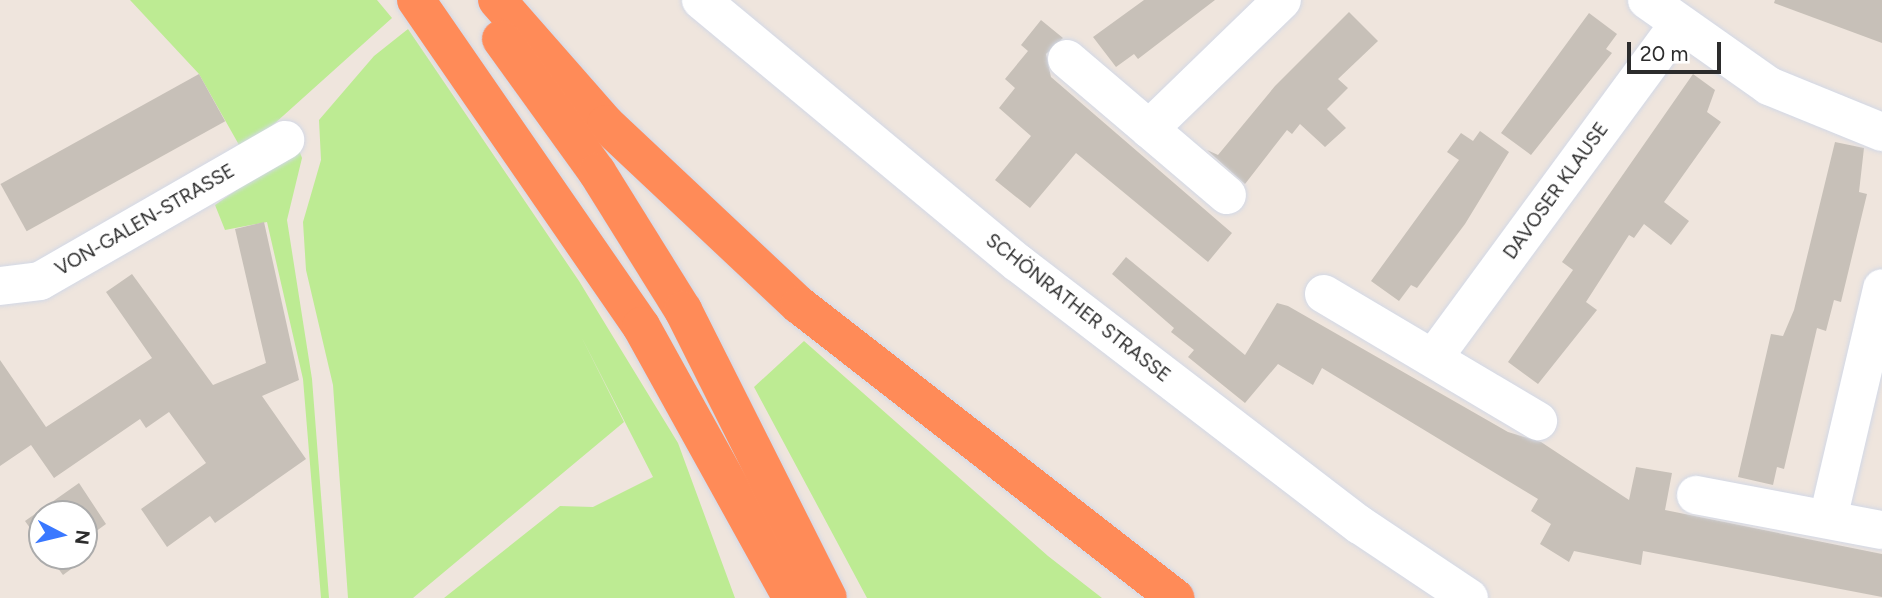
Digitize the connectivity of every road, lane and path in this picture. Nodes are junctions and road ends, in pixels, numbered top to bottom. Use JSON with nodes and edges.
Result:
{"nodes":[{"id":1,"x":416,"y":0,"type":"edge"},
{"id":2,"x":473,"y":0,"type":"edge"},
{"id":3,"x":497,"y":0,"type":"edge"},
{"id":4,"x":701,"y":0,"type":"edge"},
{"id":5,"x":1282,"y":0,"type":"edge"},
{"id":6,"x":1647,"y":0,"type":"edge"},
{"id":7,"x":1678,"y":25,"type":"junction"},
{"id":8,"x":1068,"y":59,"type":"dead end"},
{"id":9,"x":1150,"y":130,"type":"junction"},
{"id":10,"x":1882,"y":132,"type":"edge"},
{"id":11,"x":285,"y":140,"type":"dead end"},
{"id":12,"x":1227,"y":195,"type":"dead end"},
{"id":13,"x":0,"y":286,"type":"edge"},
{"id":14,"x":1882,"y":288,"type":"edge"},
{"id":15,"x":1324,"y":294,"type":"dead end"},
{"id":16,"x":1434,"y":357,"type":"junction"},
{"id":17,"x":1538,"y":421,"type":"dead end"},
{"id":18,"x":1696,"y":495,"type":"dead end"},
{"id":19,"x":745,"y":505,"type":"junction"},
{"id":20,"x":1828,"y":519,"type":"junction"},
{"id":21,"x":1882,"y":530,"type":"edge"},
{"id":22,"x":775,"y":598,"type":"edge"},
{"id":23,"x":792,"y":598,"type":"edge"},
{"id":24,"x":828,"y":598,"type":"edge"},
{"id":25,"x":1176,"y":598,"type":"edge"},
{"id":26,"x":1469,"y":598,"type":"edge"}],
"edges":[{"from":1,"to":19,"type":"highway"},
{"from":2,"to":24,"type":"highway"},
{"from":3,"to":25,"type":"highway"},
{"from":4,"to":26,"type":"street","name":"SCHÖNRATHER STRASSE"},
{"from":5,"to":9,"type":"street"},
{"from":6,"to":7,"type":"street"},
{"from":7,"to":10,"type":"street"},
{"from":7,"to":16,"type":"street","name":"DAVOSER KLAUSE"},
{"from":8,"to":9,"type":"street"},
{"from":9,"to":12,"type":"street"},
{"from":11,"to":13,"type":"street","name":"VON-GALEN-STRASSE"},
{"from":14,"to":20,"type":"street"},
{"from":15,"to":16,"type":"street"},
{"from":16,"to":17,"type":"street"},
{"from":18,"to":20,"type":"street"},
{"from":19,"to":22,"type":"highway"},
{"from":19,"to":23,"type":"highway"},
{"from":20,"to":21,"type":"street"}]}
